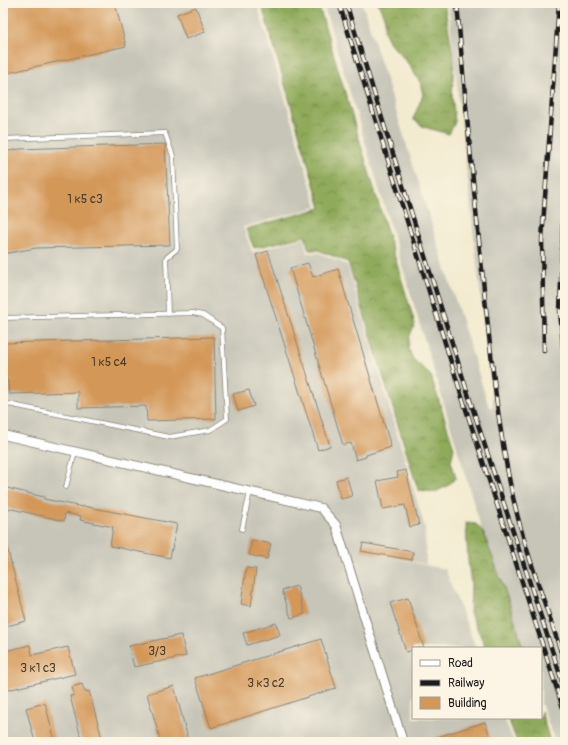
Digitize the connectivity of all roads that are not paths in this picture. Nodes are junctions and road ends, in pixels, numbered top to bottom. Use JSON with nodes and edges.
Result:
{"nodes":[{"id":1,"x":3,"y":139,"type":"edge"},
{"id":2,"x":168,"y":314,"type":"junction"},
{"id":3,"x":3,"y":318,"type":"edge"},
{"id":4,"x":3,"y":403,"type":"edge"},
{"id":5,"x":3,"y":435,"type":"edge"},
{"id":6,"x":75,"y":452,"type":"junction"},
{"id":7,"x":66,"y":487,"type":"dead end"},
{"id":8,"x":250,"y":492,"type":"junction"},
{"id":9,"x":242,"y":529,"type":"dead end"},
{"id":10,"x":403,"y":742,"type":"edge"}],
"edges":[{"from":1,"to":2,"type":"lane"},
{"from":2,"to":3,"type":"lane"},
{"from":2,"to":4,"type":"lane"},
{"from":5,"to":6,"type":"street"},
{"from":6,"to":7,"type":"lane"},
{"from":6,"to":8,"type":"street"},
{"from":8,"to":9,"type":"lane"},
{"from":8,"to":10,"type":"street"}]}
